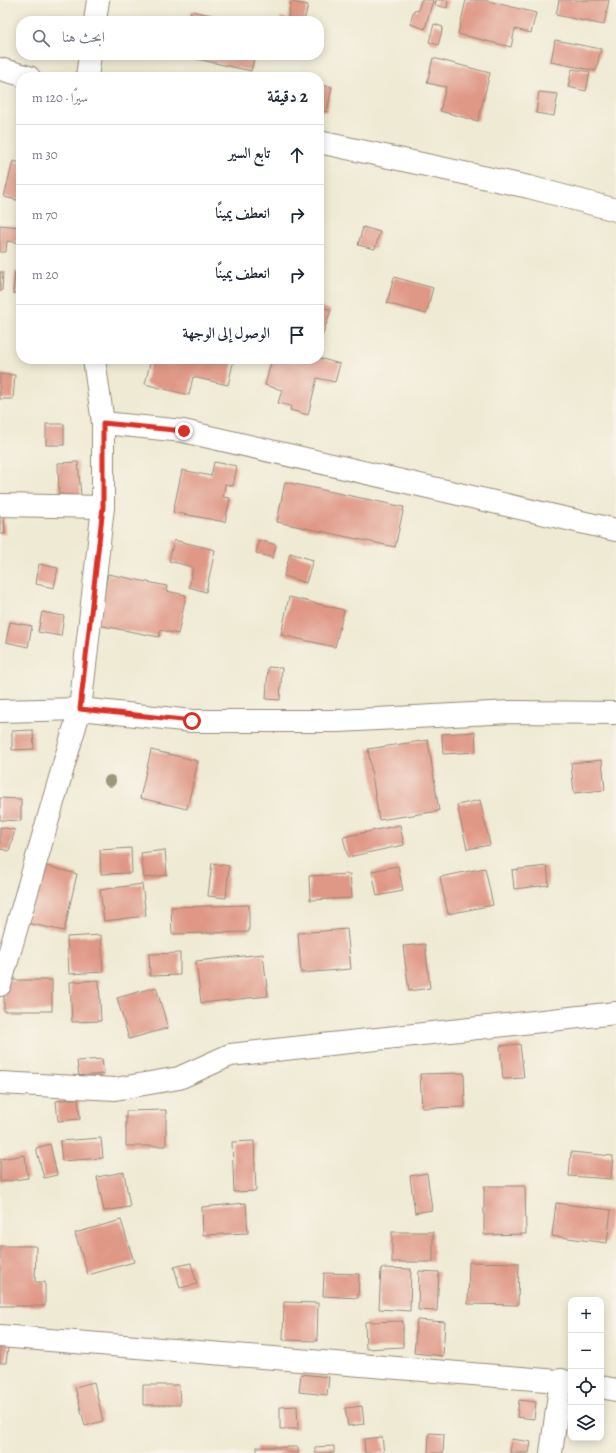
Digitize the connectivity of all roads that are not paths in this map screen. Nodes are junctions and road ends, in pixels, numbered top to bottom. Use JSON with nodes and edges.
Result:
{"nodes":[{"id":1,"x":98,"y":0,"type":"edge"},
{"id":2,"x":96,"y":16,"type":"edge"},
{"id":3,"x":89,"y":60,"type":"edge"},
{"id":4,"x":0,"y":69,"type":"edge"},
{"id":5,"x":88,"y":72,"type":"edge"},
{"id":6,"x":16,"y":73,"type":"edge"},
{"id":7,"x":324,"y":143,"type":"edge"},
{"id":8,"x":616,"y":210,"type":"edge"},
{"id":9,"x":95,"y":364,"type":"edge"},
{"id":10,"x":103,"y":423,"type":"junction"},
{"id":11,"x":0,"y":505,"type":"edge"},
{"id":12,"x":103,"y":507,"type":"junction"},
{"id":13,"x":616,"y":530,"type":"edge"},
{"id":14,"x":80,"y":709,"type":"junction"},
{"id":15,"x":0,"y":711,"type":"edge"},
{"id":16,"x":616,"y":713,"type":"edge"},
{"id":17,"x":0,"y":985,"type":"edge"},
{"id":18,"x":616,"y":1013,"type":"edge"},
{"id":19,"x":0,"y":1083,"type":"edge"},
{"id":20,"x":0,"y":1336,"type":"edge"},
{"id":21,"x":566,"y":1381,"type":"edge"},
{"id":22,"x":604,"y":1388,"type":"edge"},
{"id":23,"x":616,"y":1390,"type":"edge"},
{"id":24,"x":551,"y":1453,"type":"edge"}],
"edges":[{"from":1,"to":2,"type":"street"},
{"from":3,"to":5,"type":"street"},
{"from":4,"to":6,"type":"street"},
{"from":7,"to":8,"type":"street"},
{"from":9,"to":10,"type":"street"},
{"from":10,"to":12,"type":"street"},
{"from":10,"to":13,"type":"street"},
{"from":11,"to":12,"type":"street"},
{"from":12,"to":14,"type":"street"},
{"from":14,"to":15,"type":"street"},
{"from":14,"to":16,"type":"street"},
{"from":14,"to":17,"type":"street"},
{"from":18,"to":19,"type":"street"},
{"from":20,"to":21,"type":"street"},
{"from":21,"to":24,"type":"street"},
{"from":22,"to":23,"type":"street"}]}
